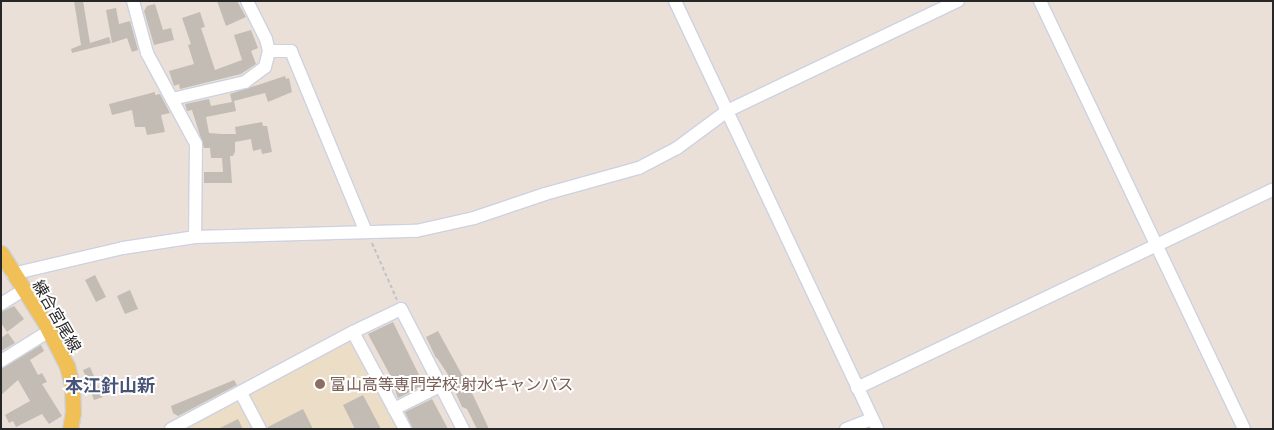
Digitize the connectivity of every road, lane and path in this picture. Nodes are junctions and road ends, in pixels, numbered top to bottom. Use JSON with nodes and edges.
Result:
{"nodes":[{"id":1,"x":133,"y":1,"type":"edge"},
{"id":2,"x":247,"y":1,"type":"edge"},
{"id":3,"x":675,"y":1,"type":"edge"},
{"id":4,"x":958,"y":1,"type":"edge"},
{"id":5,"x":1040,"y":1,"type":"edge"},
{"id":6,"x":269,"y":51,"type":"junction"},
{"id":7,"x":172,"y":99,"type":"junction"},
{"id":8,"x":723,"y":114,"type":"junction"},
{"id":9,"x":1273,"y":190,"type":"edge"},
{"id":10,"x":366,"y":232,"type":"junction"},
{"id":11,"x":195,"y":237,"type":"junction"},
{"id":12,"x":1156,"y":244,"type":"junction"},
{"id":13,"x":5,"y":263,"type":"edge"},
{"id":14,"x":23,"y":290,"type":"junction"},
{"id":15,"x":1,"y":304,"type":"edge"},
{"id":16,"x":401,"y":308,"type":"junction"},
{"id":17,"x":49,"y":331,"type":"junction"},
{"id":18,"x":353,"y":332,"type":"junction"},
{"id":19,"x":1,"y":361,"type":"edge"},
{"id":20,"x":440,"y":386,"type":"junction"},
{"id":21,"x":857,"y":388,"type":"junction"},
{"id":22,"x":241,"y":393,"type":"junction"},
{"id":23,"x":394,"y":409,"type":"junction"},
{"id":24,"x":872,"y":423,"type":"edge"},
{"id":25,"x":849,"y":428,"type":"edge"},
{"id":26,"x":70,"y":429,"type":"edge"},
{"id":27,"x":171,"y":429,"type":"edge"},
{"id":28,"x":260,"y":429,"type":"edge"},
{"id":29,"x":404,"y":429,"type":"edge"},
{"id":30,"x":463,"y":429,"type":"edge"},
{"id":31,"x":1244,"y":429,"type":"edge"}],
"edges":[{"from":1,"to":7,"type":"street"},
{"from":2,"to":6,"type":"street"},
{"from":3,"to":8,"type":"street"},
{"from":4,"to":8,"type":"street"},
{"from":5,"to":12,"type":"street"},
{"from":6,"to":7,"type":"street"},
{"from":6,"to":10,"type":"street"},
{"from":7,"to":11,"type":"street"},
{"from":8,"to":10,"type":"street"},
{"from":8,"to":21,"type":"street"},
{"from":9,"to":12,"type":"street"},
{"from":10,"to":11,"type":"street"},
{"from":10,"to":16,"type":"path"},
{"from":11,"to":13,"type":"street"},
{"from":12,"to":21,"type":"street"},
{"from":12,"to":31,"type":"street"},
{"from":13,"to":14,"type":"main road","name":"練合宮尾線"},
{"from":14,"to":15,"type":"street"},
{"from":14,"to":17,"type":"main road","name":"練合宮尾線"},
{"from":16,"to":18,"type":"street"},
{"from":16,"to":20,"type":"street"},
{"from":17,"to":19,"type":"street"},
{"from":17,"to":26,"type":"main road","name":"練合宮尾線"},
{"from":18,"to":22,"type":"street"},
{"from":18,"to":23,"type":"street"},
{"from":20,"to":23,"type":"street"},
{"from":20,"to":30,"type":"street"},
{"from":21,"to":24,"type":"street"},
{"from":22,"to":27,"type":"street"},
{"from":22,"to":28,"type":"street"},
{"from":23,"to":29,"type":"street"},
{"from":24,"to":25,"type":"street"}]}
